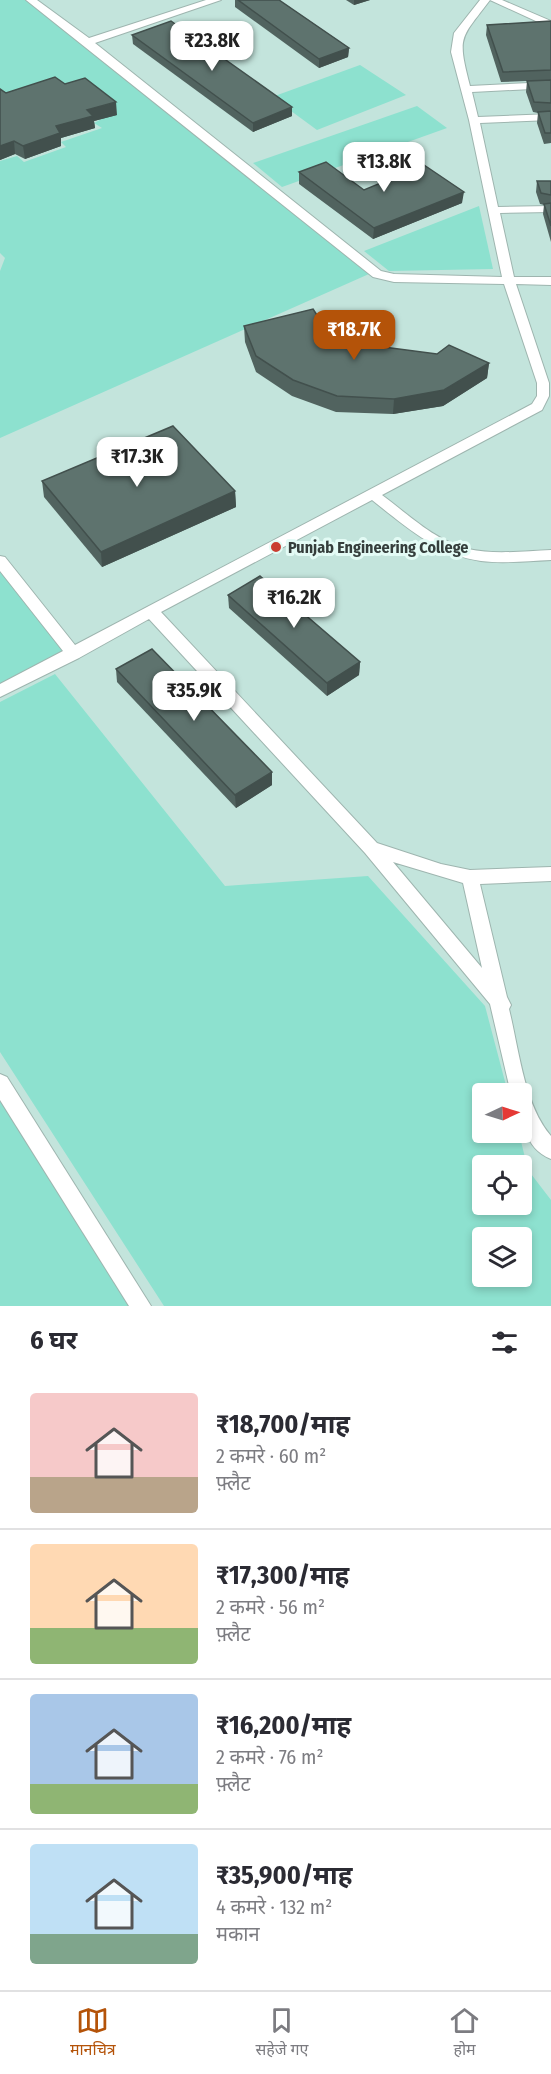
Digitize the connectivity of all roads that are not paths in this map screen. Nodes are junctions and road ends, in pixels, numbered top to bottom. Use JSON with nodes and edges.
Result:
{"nodes":[{"id":1,"x":31,"y":0,"type":"edge"},
{"id":2,"x":216,"y":0,"type":"edge"},
{"id":3,"x":484,"y":0,"type":"edge"},
{"id":4,"x":494,"y":0,"type":"edge"},
{"id":5,"x":551,"y":25,"type":"edge"},
{"id":6,"x":88,"y":42,"type":"junction"},
{"id":7,"x":551,"y":85,"type":"edge"},
{"id":8,"x":465,"y":89,"type":"junction"},
{"id":9,"x":551,"y":117,"type":"edge"},
{"id":10,"x":474,"y":120,"type":"junction"},
{"id":11,"x":551,"y":209,"type":"edge"},
{"id":12,"x":493,"y":210,"type":"junction"},
{"id":13,"x":551,"y":281,"type":"edge"},
{"id":14,"x":509,"y":282,"type":"junction"},
{"id":15,"x":544,"y":407,"type":"edge"},
{"id":16,"x":374,"y":495,"type":"junction"},
{"id":17,"x":551,"y":555,"type":"edge"},
{"id":18,"x":0,"y":561,"type":"edge"},
{"id":19,"x":152,"y":612,"type":"junction"},
{"id":20,"x":74,"y":654,"type":"junction"},
{"id":21,"x":0,"y":691,"type":"edge"},
{"id":22,"x":370,"y":848,"type":"junction"},
{"id":23,"x":551,"y":874,"type":"edge"},
{"id":24,"x":470,"y":877,"type":"junction"},
{"id":25,"x":502,"y":1005,"type":"junction"},
{"id":26,"x":0,"y":1083,"type":"edge"},
{"id":27,"x":518,"y":1083,"type":"edge"},
{"id":28,"x":532,"y":1125,"type":"edge"},
{"id":29,"x":551,"y":1150,"type":"edge"},
{"id":30,"x":141,"y":1306,"type":"edge"}],
"edges":[{"from":1,"to":6,"type":"lane"},
{"from":2,"to":6,"type":"lane"},
{"from":3,"to":8,"type":"lane"},
{"from":4,"to":5,"type":"lane"},
{"from":6,"to":14,"type":"lane"},
{"from":7,"to":8,"type":"lane"},
{"from":8,"to":10,"type":"lane"},
{"from":9,"to":10,"type":"lane"},
{"from":10,"to":12,"type":"lane"},
{"from":11,"to":12,"type":"lane"},
{"from":12,"to":14,"type":"lane"},
{"from":13,"to":14,"type":"lane"},
{"from":14,"to":15,"type":"lane"},
{"from":15,"to":16,"type":"lane"},
{"from":16,"to":17,"type":"lane"},
{"from":16,"to":19,"type":"lane"},
{"from":18,"to":20,"type":"lane"},
{"from":19,"to":20,"type":"lane"},
{"from":19,"to":22,"type":"lane"},
{"from":20,"to":21,"type":"lane"},
{"from":22,"to":24,"type":"lane"},
{"from":22,"to":25,"type":"lane"},
{"from":23,"to":24,"type":"lane"},
{"from":24,"to":25,"type":"lane"},
{"from":25,"to":27,"type":"lane"},
{"from":26,"to":30,"type":"lane"},
{"from":28,"to":29,"type":"lane"}]}
